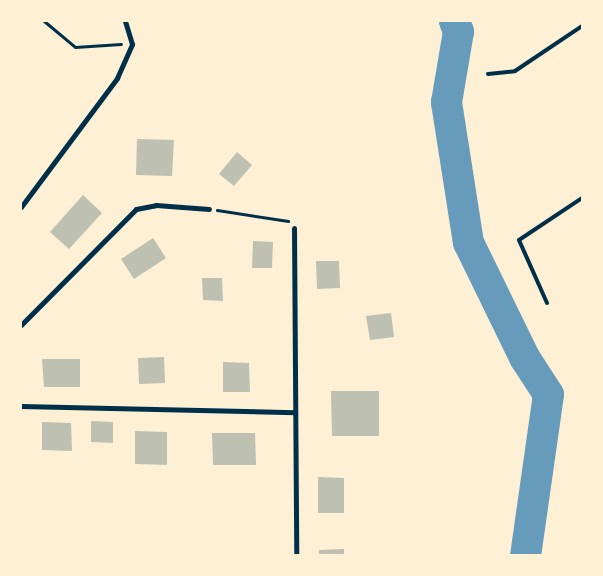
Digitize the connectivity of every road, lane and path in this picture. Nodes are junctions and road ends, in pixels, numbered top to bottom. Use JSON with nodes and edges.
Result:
{"nodes":[{"id":1,"x":44,"y":21,"type":"edge"},
{"id":2,"x":125,"y":21,"type":"edge"},
{"id":3,"x":582,"y":26,"type":"edge"},
{"id":4,"x":132,"y":44,"type":"junction"},
{"id":5,"x":488,"y":74,"type":"dead end"},
{"id":6,"x":582,"y":198,"type":"edge"},
{"id":7,"x":21,"y":207,"type":"edge"},
{"id":8,"x":209,"y":209,"type":"joint"},
{"id":9,"x":294,"y":228,"type":"joint"},
{"id":10,"x":547,"y":303,"type":"dead end"},
{"id":11,"x":21,"y":325,"type":"edge"},
{"id":12,"x":21,"y":406,"type":"edge"},
{"id":13,"x":294,"y":412,"type":"junction"},
{"id":14,"x":296,"y":555,"type":"edge"}],
"edges":[{"from":1,"to":4,"type":"path"},
{"from":2,"to":4,"type":"street"},
{"from":3,"to":5,"type":"lane"},
{"from":4,"to":7,"type":"street"},
{"from":6,"to":10,"type":"lane"},
{"from":8,"to":9,"type":"path"},
{"from":8,"to":11,"type":"street"},
{"from":9,"to":13,"type":"street"},
{"from":12,"to":13,"type":"street"},
{"from":13,"to":14,"type":"street"}]}
